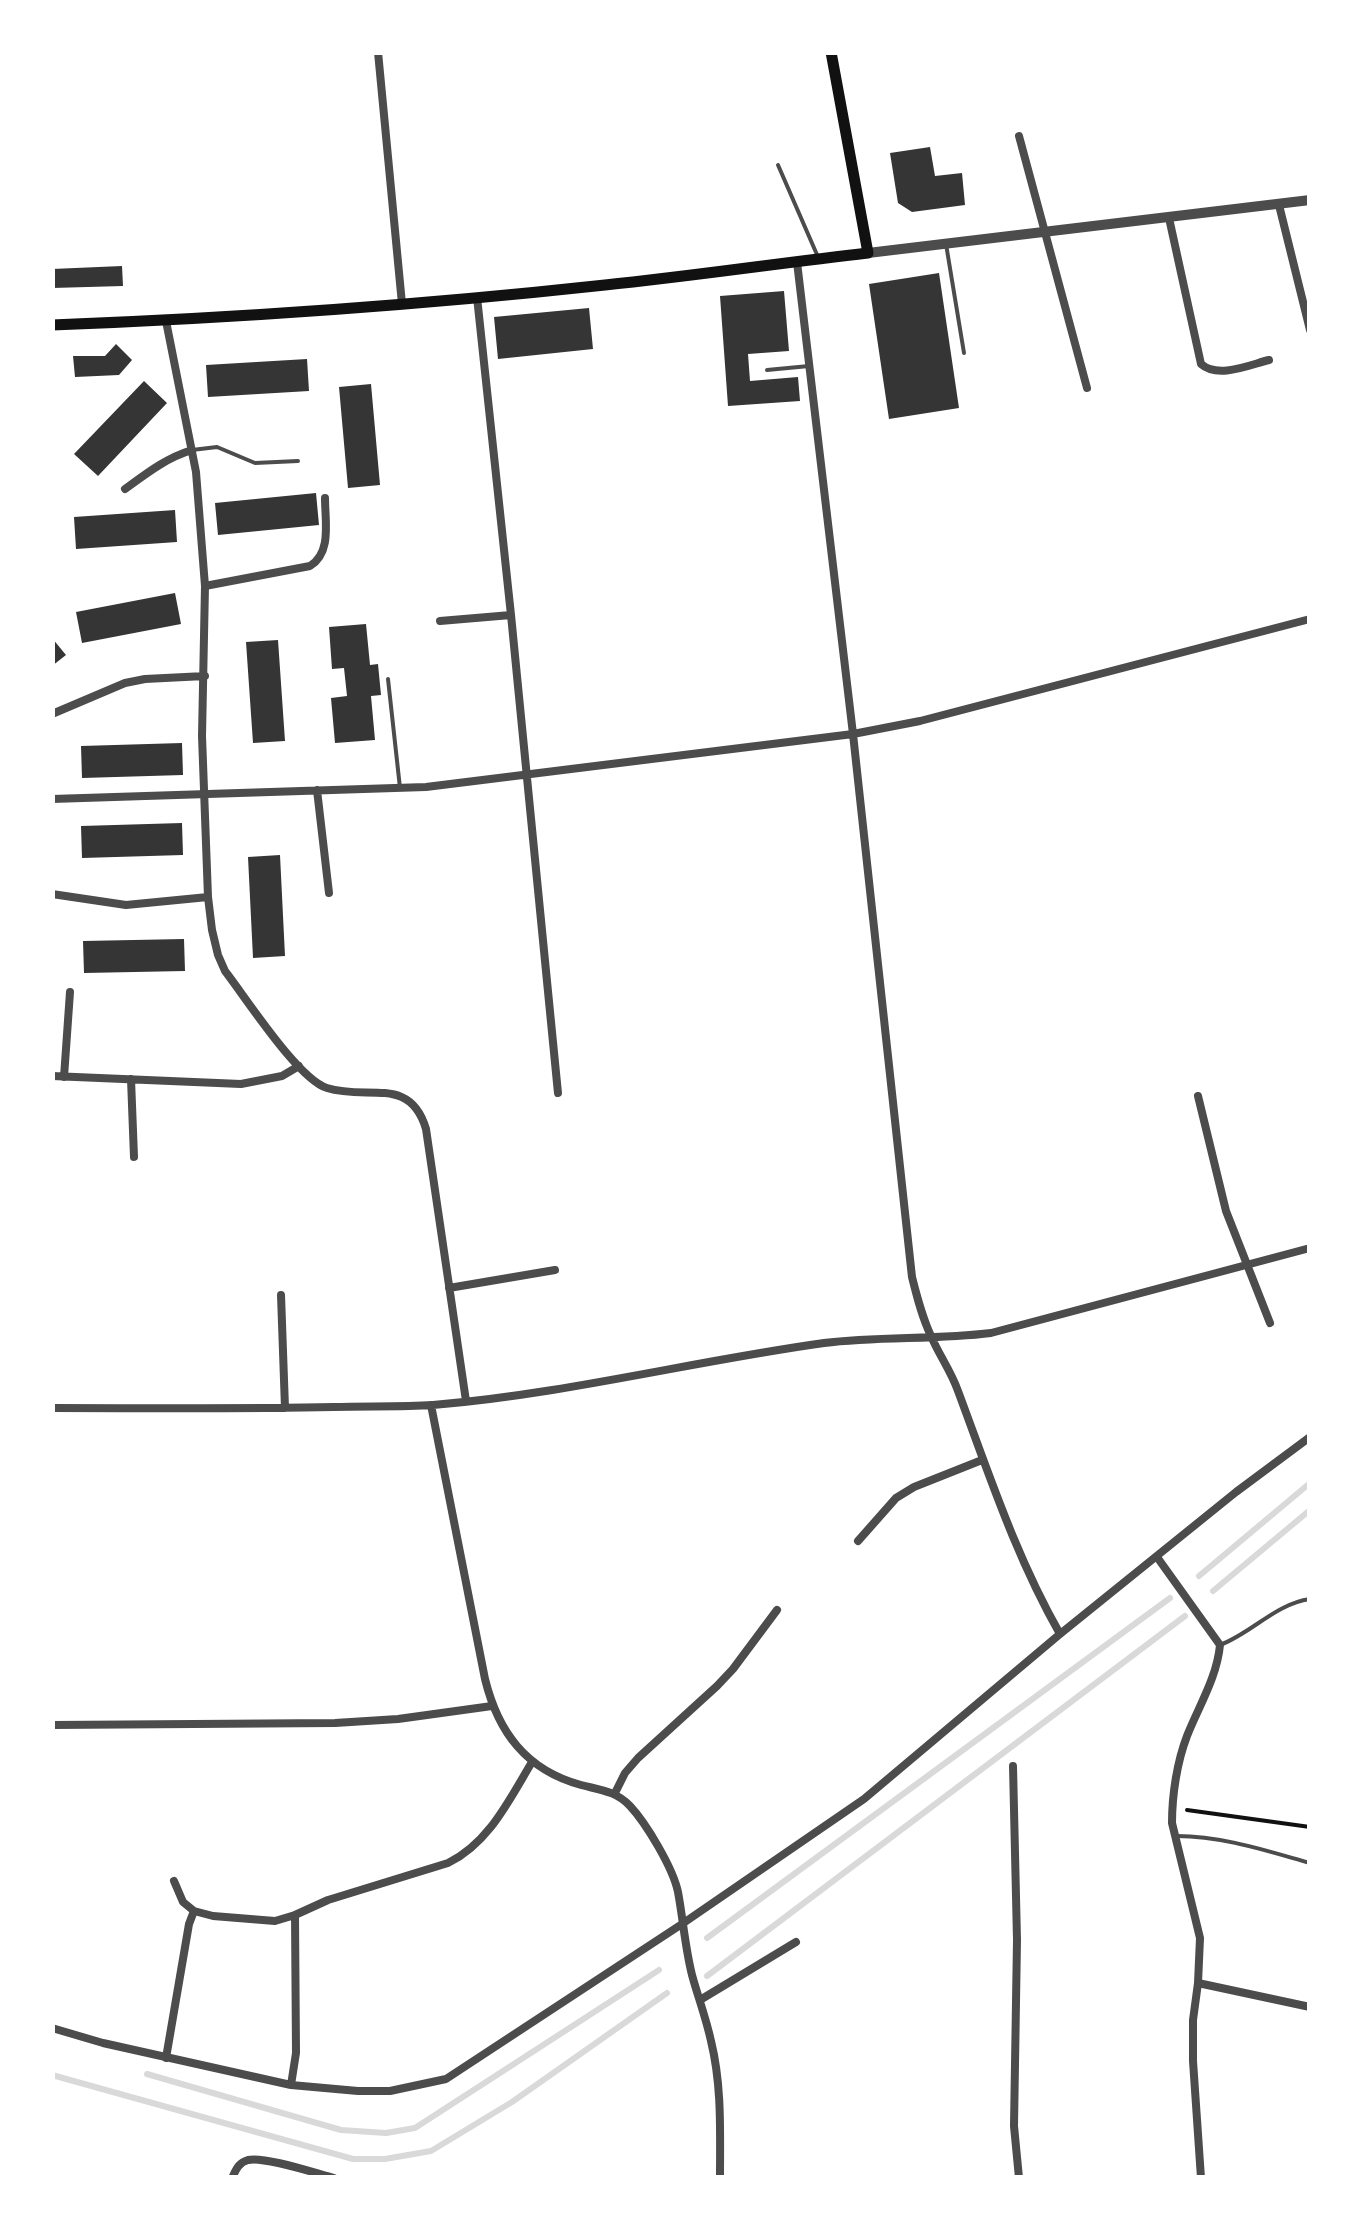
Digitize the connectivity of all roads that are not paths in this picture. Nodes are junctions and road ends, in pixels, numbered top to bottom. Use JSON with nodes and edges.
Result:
{"nodes":[{"id":1,"x":378,"y":52,"type":"edge"},
{"id":2,"x":831,"y":52,"type":"edge"},
{"id":3,"x":1019,"y":136,"type":"dead end"},
{"id":4,"x":778,"y":165,"type":"dead end"},
{"id":5,"x":1310,"y":200,"type":"edge"},
{"id":6,"x":1279,"y":204,"type":"junction"},
{"id":7,"x":1168,"y":218,"type":"junction"},
{"id":8,"x":1046,"y":233,"type":"junction"},
{"id":9,"x":946,"y":244,"type":"junction"},
{"id":10,"x":868,"y":254,"type":"junction"},
{"id":11,"x":819,"y":259,"type":"junction"},
{"id":12,"x":797,"y":262,"type":"junction"},
{"id":13,"x":477,"y":298,"type":"junction"},
{"id":14,"x":402,"y":304,"type":"junction"},
{"id":15,"x":166,"y":321,"type":"junction"},
{"id":16,"x":52,"y":325,"type":"edge"},
{"id":17,"x":1310,"y":330,"type":"edge"},
{"id":18,"x":964,"y":353,"type":"dead end"},
{"id":19,"x":1269,"y":360,"type":"dead end"},
{"id":20,"x":809,"y":366,"type":"junction"},
{"id":21,"x":767,"y":370,"type":"dead end"},
{"id":22,"x":1087,"y":388,"type":"dead end"},
{"id":23,"x":192,"y":450,"type":"junction"},
{"id":24,"x":298,"y":461,"type":"dead end"},
{"id":25,"x":125,"y":489,"type":"dead end"},
{"id":26,"x":325,"y":498,"type":"dead end"},
{"id":27,"x":205,"y":586,"type":"junction"},
{"id":28,"x":511,"y":615,"type":"junction"},
{"id":29,"x":1310,"y":620,"type":"edge"},
{"id":30,"x":440,"y":621,"type":"dead end"},
{"id":31,"x":204,"y":676,"type":"junction"},
{"id":32,"x":388,"y":679,"type":"dead end"},
{"id":33,"x":52,"y":714,"type":"edge"},
{"id":34,"x":853,"y":734,"type":"junction"},
{"id":35,"x":527,"y":774,"type":"junction"},
{"id":36,"x":400,"y":788,"type":"junction"},
{"id":37,"x":316,"y":790,"type":"junction"},
{"id":38,"x":204,"y":793,"type":"junction"},
{"id":39,"x":52,"y":798,"type":"edge"},
{"id":40,"x":329,"y":893,"type":"dead end"},
{"id":41,"x":52,"y":894,"type":"edge"},
{"id":42,"x":208,"y":897,"type":"junction"},
{"id":43,"x":70,"y":992,"type":"dead end"},
{"id":44,"x":299,"y":1066,"type":"junction"},
{"id":45,"x":52,"y":1076,"type":"edge"},
{"id":46,"x":64,"y":1076,"type":"junction"},
{"id":47,"x":131,"y":1080,"type":"junction"},
{"id":48,"x":558,"y":1092,"type":"dead end"},
{"id":49,"x":1198,"y":1096,"type":"dead end"},
{"id":50,"x":134,"y":1157,"type":"dead end"},
{"id":51,"x":1310,"y":1248,"type":"edge"},
{"id":52,"x":1247,"y":1263,"type":"junction"},
{"id":53,"x":555,"y":1270,"type":"dead end"},
{"id":54,"x":449,"y":1288,"type":"junction"},
{"id":55,"x":280,"y":1296,"type":"dead end"},
{"id":56,"x":1270,"y":1323,"type":"dead end"},
{"id":57,"x":931,"y":1337,"type":"junction"},
{"id":58,"x":466,"y":1401,"type":"junction"},
{"id":59,"x":431,"y":1405,"type":"junction"},
{"id":60,"x":52,"y":1408,"type":"edge"},
{"id":61,"x":285,"y":1408,"type":"junction"},
{"id":62,"x":1310,"y":1437,"type":"edge"},
{"id":63,"x":982,"y":1460,"type":"junction"},
{"id":64,"x":858,"y":1541,"type":"dead end"},
{"id":65,"x":1156,"y":1557,"type":"junction"},
{"id":66,"x":1310,"y":1598,"type":"edge"},
{"id":67,"x":777,"y":1610,"type":"dead end"},
{"id":68,"x":1060,"y":1634,"type":"junction"},
{"id":69,"x":1220,"y":1645,"type":"junction"},
{"id":70,"x":492,"y":1706,"type":"junction"},
{"id":71,"x":52,"y":1725,"type":"edge"},
{"id":72,"x":532,"y":1762,"type":"junction"},
{"id":73,"x":1012,"y":1766,"type":"dead end"},
{"id":74,"x":614,"y":1793,"type":"junction"},
{"id":75,"x":1175,"y":1836,"type":"junction"},
{"id":76,"x":1310,"y":1862,"type":"edge"},
{"id":77,"x":174,"y":1881,"type":"dead end"},
{"id":78,"x":194,"y":1911,"type":"junction"},
{"id":79,"x":295,"y":1915,"type":"junction"},
{"id":80,"x":682,"y":1924,"type":"junction"},
{"id":81,"x":796,"y":1942,"type":"dead end"},
{"id":82,"x":1198,"y":1983,"type":"junction"},
{"id":83,"x":700,"y":2000,"type":"junction"},
{"id":84,"x":1310,"y":2008,"type":"edge"},
{"id":85,"x":52,"y":2028,"type":"edge"},
{"id":86,"x":166,"y":2058,"type":"junction"},
{"id":87,"x":290,"y":2086,"type":"junction"},
{"id":88,"x":232,"y":2178,"type":"edge"},
{"id":89,"x":334,"y":2178,"type":"edge"},
{"id":90,"x":720,"y":2178,"type":"edge"},
{"id":91,"x":1019,"y":2178,"type":"edge"},
{"id":92,"x":1201,"y":2178,"type":"edge"}],
"edges":[{"from":1,"to":14,"type":"street"},
{"from":2,"to":10,"type":"main road"},
{"from":3,"to":8,"type":"street"},
{"from":4,"to":11,"type":"lane"},
{"from":5,"to":6,"type":"street"},
{"from":6,"to":7,"type":"street"},
{"from":6,"to":17,"type":"street"},
{"from":7,"to":8,"type":"street"},
{"from":7,"to":19,"type":"street"},
{"from":8,"to":9,"type":"street"},
{"from":8,"to":22,"type":"street"},
{"from":9,"to":10,"type":"street"},
{"from":9,"to":18,"type":"lane"},
{"from":10,"to":11,"type":"main road"},
{"from":11,"to":12,"type":"main road"},
{"from":12,"to":13,"type":"main road"},
{"from":12,"to":20,"type":"street"},
{"from":13,"to":14,"type":"main road"},
{"from":13,"to":28,"type":"street"},
{"from":14,"to":15,"type":"main road"},
{"from":15,"to":16,"type":"main road"},
{"from":15,"to":23,"type":"street"},
{"from":20,"to":21,"type":"lane"},
{"from":20,"to":34,"type":"street"},
{"from":23,"to":24,"type":"lane"},
{"from":23,"to":25,"type":"street"},
{"from":23,"to":27,"type":"street"},
{"from":26,"to":27,"type":"street"},
{"from":27,"to":31,"type":"street"},
{"from":28,"to":30,"type":"street"},
{"from":28,"to":35,"type":"street"},
{"from":29,"to":34,"type":"street"},
{"from":31,"to":33,"type":"street"},
{"from":31,"to":38,"type":"street"},
{"from":32,"to":36,"type":"lane"},
{"from":34,"to":35,"type":"street"},
{"from":34,"to":57,"type":"street"},
{"from":35,"to":36,"type":"street"},
{"from":35,"to":48,"type":"street"},
{"from":36,"to":37,"type":"street"},
{"from":37,"to":38,"type":"street"},
{"from":37,"to":40,"type":"street"},
{"from":38,"to":39,"type":"street"},
{"from":38,"to":42,"type":"street"},
{"from":41,"to":42,"type":"street"},
{"from":42,"to":44,"type":"street"},
{"from":43,"to":46,"type":"street"},
{"from":44,"to":47,"type":"street"},
{"from":44,"to":54,"type":"street"},
{"from":45,"to":46,"type":"street"},
{"from":46,"to":47,"type":"street"},
{"from":47,"to":50,"type":"street"},
{"from":49,"to":52,"type":"street"},
{"from":51,"to":52,"type":"street"},
{"from":52,"to":56,"type":"street"},
{"from":52,"to":57,"type":"street"},
{"from":53,"to":54,"type":"street"},
{"from":54,"to":58,"type":"street"},
{"from":55,"to":61,"type":"street"},
{"from":57,"to":58,"type":"street"},
{"from":57,"to":63,"type":"street"},
{"from":58,"to":59,"type":"street"},
{"from":59,"to":61,"type":"street"},
{"from":59,"to":70,"type":"street"},
{"from":60,"to":61,"type":"street"},
{"from":62,"to":65,"type":"street"},
{"from":63,"to":64,"type":"street"},
{"from":63,"to":68,"type":"street"},
{"from":65,"to":68,"type":"street"},
{"from":65,"to":69,"type":"street"},
{"from":66,"to":69,"type":"lane"},
{"from":67,"to":74,"type":"street"},
{"from":68,"to":80,"type":"street"},
{"from":69,"to":75,"type":"street"},
{"from":70,"to":71,"type":"street"},
{"from":70,"to":72,"type":"street"},
{"from":72,"to":74,"type":"street"},
{"from":72,"to":79,"type":"street"},
{"from":73,"to":91,"type":"street"},
{"from":74,"to":80,"type":"street"},
{"from":75,"to":76,"type":"lane"},
{"from":75,"to":82,"type":"street"},
{"from":77,"to":78,"type":"street"},
{"from":78,"to":79,"type":"street"},
{"from":78,"to":86,"type":"street"},
{"from":79,"to":87,"type":"street"},
{"from":80,"to":83,"type":"street"},
{"from":80,"to":87,"type":"street"},
{"from":81,"to":83,"type":"street"},
{"from":82,"to":84,"type":"street"},
{"from":82,"to":92,"type":"street"},
{"from":83,"to":90,"type":"street"},
{"from":85,"to":86,"type":"street"},
{"from":86,"to":87,"type":"street"},
{"from":88,"to":89,"type":"street"}]}
